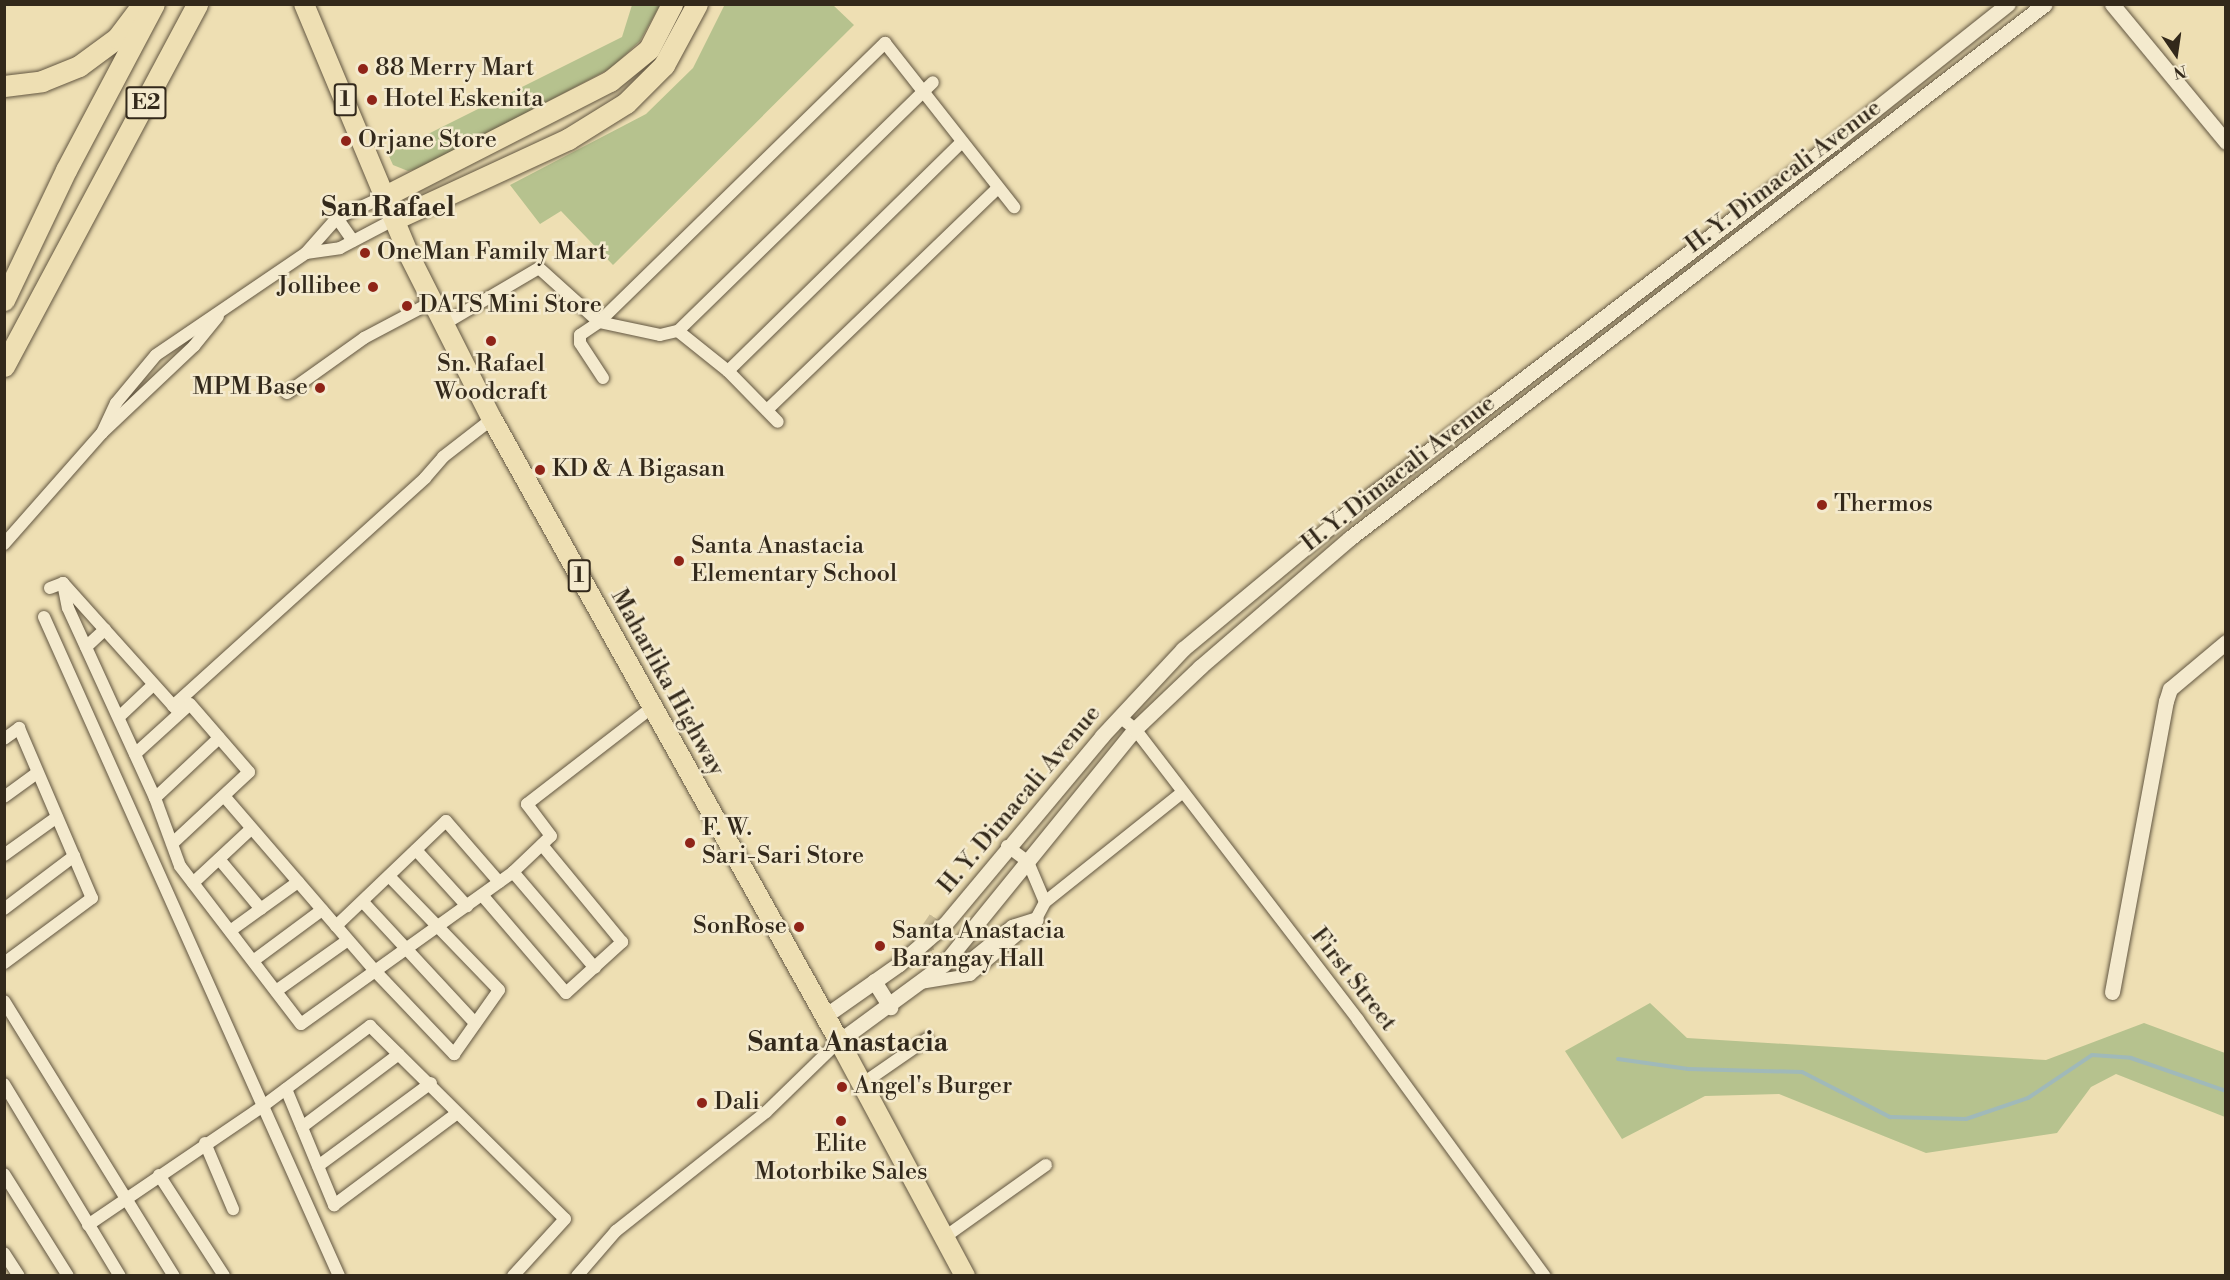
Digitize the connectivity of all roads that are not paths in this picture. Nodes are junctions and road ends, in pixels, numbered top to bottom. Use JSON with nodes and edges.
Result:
{"nodes":[{"id":1,"x":142,"y":4,"type":"edge"},
{"id":2,"x":154,"y":4,"type":"edge"},
{"id":3,"x":197,"y":4,"type":"edge"},
{"id":4,"x":304,"y":4,"type":"edge"},
{"id":5,"x":672,"y":4,"type":"edge"},
{"id":6,"x":697,"y":4,"type":"edge"},
{"id":7,"x":2008,"y":4,"type":"edge"},
{"id":8,"x":2045,"y":4,"type":"edge"},
{"id":9,"x":2112,"y":4,"type":"edge"},
{"id":10,"x":933,"y":82,"type":"dead end"},
{"id":11,"x":4,"y":86,"type":"edge"},
{"id":12,"x":922,"y":91,"type":"junction"},
{"id":13,"x":2226,"y":142,"type":"edge"},
{"id":14,"x":961,"y":143,"type":"junction"},
{"id":15,"x":997,"y":189,"type":"junction"},
{"id":16,"x":385,"y":196,"type":"junction"},
{"id":17,"x":1014,"y":207,"type":"dead end"},
{"id":18,"x":337,"y":218,"type":"junction"},
{"id":19,"x":395,"y":219,"type":"junction"},
{"id":20,"x":354,"y":241,"type":"junction"},
{"id":21,"x":306,"y":253,"type":"junction"},
{"id":22,"x":4,"y":300,"type":"edge"},
{"id":23,"x":432,"y":302,"type":"junction"},
{"id":24,"x":224,"y":308,"type":"junction"},
{"id":25,"x":599,"y":322,"type":"junction"},
{"id":26,"x":444,"y":324,"type":"junction"},
{"id":27,"x":678,"y":331,"type":"junction"},
{"id":28,"x":4,"y":366,"type":"edge"},
{"id":29,"x":728,"y":371,"type":"junction"},
{"id":30,"x":603,"y":378,"type":"dead end"},
{"id":31,"x":287,"y":393,"type":"dead end"},
{"id":32,"x":766,"y":410,"type":"junction"},
{"id":33,"x":492,"y":419,"type":"junction"},
{"id":34,"x":778,"y":422,"type":"dead end"},
{"id":35,"x":102,"y":434,"type":"junction"},
{"id":36,"x":1337,"y":520,"type":"junction"},
{"id":37,"x":1350,"y":538,"type":"junction"},
{"id":38,"x":4,"y":544,"type":"edge"},
{"id":39,"x":63,"y":584,"type":"junction"},
{"id":40,"x":50,"y":588,"type":"dead end"},
{"id":41,"x":44,"y":617,"type":"dead end"},
{"id":42,"x":105,"y":629,"type":"junction"},
{"id":43,"x":2226,"y":642,"type":"edge"},
{"id":44,"x":86,"y":647,"type":"junction"},
{"id":45,"x":152,"y":686,"type":"junction"},
{"id":46,"x":651,"y":708,"type":"junction"},
{"id":47,"x":176,"y":710,"type":"junction"},
{"id":48,"x":119,"y":717,"type":"junction"},
{"id":49,"x":1120,"y":717,"type":"junction"},
{"id":50,"x":1135,"y":729,"type":"junction"},
{"id":51,"x":219,"y":738,"type":"junction"},
{"id":52,"x":4,"y":739,"type":"edge"},
{"id":53,"x":135,"y":754,"type":"junction"},
{"id":54,"x":37,"y":773,"type":"junction"},
{"id":55,"x":1183,"y":792,"type":"junction"},
{"id":56,"x":224,"y":796,"type":"junction"},
{"id":57,"x":4,"y":797,"type":"edge"},
{"id":58,"x":155,"y":798,"type":"junction"},
{"id":59,"x":57,"y":817,"type":"junction"},
{"id":60,"x":251,"y":829,"type":"junction"},
{"id":61,"x":174,"y":842,"type":"junction"},
{"id":62,"x":542,"y":845,"type":"junction"},
{"id":63,"x":1007,"y":846,"type":"junction"},
{"id":64,"x":416,"y":850,"type":"junction"},
{"id":65,"x":4,"y":855,"type":"edge"},
{"id":66,"x":74,"y":856,"type":"junction"},
{"id":67,"x":219,"y":860,"type":"junction"},
{"id":68,"x":1028,"y":862,"type":"junction"},
{"id":69,"x":989,"y":870,"type":"junction"},
{"id":70,"x":513,"y":872,"type":"junction"},
{"id":71,"x":389,"y":876,"type":"junction"},
{"id":72,"x":298,"y":882,"type":"junction"},
{"id":73,"x":499,"y":882,"type":"junction"},
{"id":74,"x":193,"y":883,"type":"junction"},
{"id":75,"x":482,"y":895,"type":"junction"},
{"id":76,"x":363,"y":902,"type":"junction"},
{"id":77,"x":1045,"y":902,"type":"junction"},
{"id":78,"x":467,"y":906,"type":"junction"},
{"id":79,"x":4,"y":909,"type":"edge"},
{"id":80,"x":261,"y":909,"type":"junction"},
{"id":81,"x":322,"y":910,"type":"junction"},
{"id":82,"x":936,"y":918,"type":"tunnel mouth"},
{"id":83,"x":1036,"y":919,"type":"junction"},
{"id":84,"x":336,"y":926,"type":"junction"},
{"id":85,"x":437,"y":927,"type":"junction"},
{"id":86,"x":230,"y":931,"type":"junction"},
{"id":87,"x":348,"y":940,"type":"junction"},
{"id":88,"x":405,"y":949,"type":"junction"},
{"id":89,"x":971,"y":960,"type":"tunnel mouth"},
{"id":90,"x":253,"y":961,"type":"junction"},
{"id":91,"x":4,"y":963,"type":"edge"},
{"id":92,"x":595,"y":968,"type":"junction"},
{"id":93,"x":375,"y":971,"type":"junction"},
{"id":94,"x":874,"y":981,"type":"junction"},
{"id":95,"x":920,"y":983,"type":"junction"},
{"id":96,"x":276,"y":991,"type":"junction"},
{"id":97,"x":2112,"y":992,"type":"dead end"},
{"id":98,"x":4,"y":1002,"type":"edge"},
{"id":99,"x":890,"y":1007,"type":"junction"},
{"id":100,"x":825,"y":1016,"type":"junction"},
{"id":101,"x":475,"y":1023,"type":"junction"},
{"id":102,"x":927,"y":1039,"type":"dead end"},
{"id":103,"x":839,"y":1041,"type":"junction"},
{"id":104,"x":399,"y":1054,"type":"junction"},
{"id":105,"x":431,"y":1083,"type":"junction"},
{"id":106,"x":4,"y":1084,"type":"edge"},
{"id":107,"x":862,"y":1084,"type":"junction"},
{"id":108,"x":286,"y":1089,"type":"junction"},
{"id":109,"x":263,"y":1106,"type":"junction"},
{"id":110,"x":456,"y":1114,"type":"junction"},
{"id":111,"x":302,"y":1127,"type":"junction"},
{"id":112,"x":205,"y":1143,"type":"junction"},
{"id":113,"x":1046,"y":1165,"type":"dead end"},
{"id":114,"x":318,"y":1166,"type":"junction"},
{"id":115,"x":4,"y":1174,"type":"edge"},
{"id":116,"x":159,"y":1175,"type":"junction"},
{"id":117,"x":126,"y":1197,"type":"junction"},
{"id":118,"x":233,"y":1209,"type":"dead end"},
{"id":119,"x":88,"y":1225,"type":"junction"},
{"id":120,"x":945,"y":1236,"type":"junction"},
{"id":121,"x":4,"y":1253,"type":"edge"},
{"id":122,"x":583,"y":1273,"type":"edge"},
{"id":123,"x":20,"y":1275,"type":"edge"},
{"id":124,"x":68,"y":1275,"type":"edge"},
{"id":125,"x":120,"y":1275,"type":"edge"},
{"id":126,"x":174,"y":1275,"type":"edge"},
{"id":127,"x":225,"y":1275,"type":"edge"},
{"id":128,"x":339,"y":1275,"type":"edge"},
{"id":129,"x":513,"y":1275,"type":"edge"},
{"id":130,"x":965,"y":1275,"type":"edge"},
{"id":131,"x":1545,"y":1275,"type":"edge"}],
"edges":[{"from":1,"to":11,"type":"highway"},
{"from":2,"to":22,"type":"highway","number":"E2"},
{"from":3,"to":28,"type":"highway","number":"E2"},
{"from":4,"to":16,"type":"highway","name":"Maharlika Highway","number":"1"},
{"from":5,"to":16,"type":"highway"},
{"from":6,"to":19,"type":"highway"},
{"from":7,"to":36,"type":"street","name":"H. Y. Dimacali Avenue"},
{"from":8,"to":37,"type":"street","name":"H. Y. Dimacali Avenue"},
{"from":9,"to":13,"type":"street"},
{"from":10,"to":12,"type":"street"},
{"from":12,"to":14,"type":"street"},
{"from":12,"to":25,"type":"street"},
{"from":12,"to":27,"type":"street"},
{"from":14,"to":15,"type":"street"},
{"from":14,"to":29,"type":"street"},
{"from":15,"to":17,"type":"street"},
{"from":15,"to":32,"type":"street"},
{"from":16,"to":18,"type":"street"},
{"from":16,"to":19,"type":"highway","name":"Maharlika Highway","number":"1"},
{"from":18,"to":20,"type":"street"},
{"from":18,"to":21,"type":"street"},
{"from":19,"to":20,"type":"street"},
{"from":19,"to":23,"type":"highway","name":"Maharlika Highway","number":"1"},
{"from":20,"to":21,"type":"street"},
{"from":21,"to":24,"type":"street"},
{"from":23,"to":26,"type":"highway","name":"Maharlika Highway","number":"1"},
{"from":23,"to":31,"type":"street"},
{"from":24,"to":35,"type":"street"},
{"from":24,"to":35,"type":"street"},
{"from":25,"to":26,"type":"street"},
{"from":25,"to":27,"type":"street"},
{"from":25,"to":30,"type":"street"},
{"from":26,"to":33,"type":"highway","name":"Maharlika Highway","number":"1"},
{"from":27,"to":29,"type":"street"},
{"from":29,"to":32,"type":"street"},
{"from":32,"to":34,"type":"street"},
{"from":33,"to":46,"type":"highway","name":"Maharlika Highway","number":"1"},
{"from":33,"to":47,"type":"street"},
{"from":35,"to":38,"type":"street"},
{"from":36,"to":37,"type":"street"},
{"from":36,"to":49,"type":"street","name":"H. Y. Dimacali Avenue"},
{"from":37,"to":50,"type":"street","name":"H. Y. Dimacali Avenue"},
{"from":39,"to":40,"type":"street"},
{"from":39,"to":42,"type":"street"},
{"from":39,"to":44,"type":"street"},
{"from":41,"to":109,"type":"street"},
{"from":42,"to":44,"type":"street"},
{"from":42,"to":45,"type":"street"},
{"from":43,"to":97,"type":"street"},
{"from":44,"to":48,"type":"street"},
{"from":45,"to":47,"type":"street"},
{"from":45,"to":48,"type":"street"},
{"from":46,"to":62,"type":"street"},
{"from":46,"to":100,"type":"highway","name":"Maharlika Highway","number":"1"},
{"from":47,"to":51,"type":"street"},
{"from":47,"to":53,"type":"street"},
{"from":48,"to":53,"type":"street"},
{"from":49,"to":50,"type":"street","name":"First Street"},
{"from":49,"to":63,"type":"street","name":"H. Y. Dimacali Avenue"},
{"from":50,"to":55,"type":"street","name":"First Street"},
{"from":50,"to":68,"type":"street","name":"H. Y. Dimacali Avenue"},
{"from":51,"to":56,"type":"street"},
{"from":51,"to":58,"type":"street"},
{"from":52,"to":54,"type":"street"},
{"from":53,"to":58,"type":"street"},
{"from":54,"to":57,"type":"street"},
{"from":54,"to":59,"type":"street"},
{"from":55,"to":77,"type":"street"},
{"from":55,"to":131,"type":"street","name":"First Street"},
{"from":56,"to":60,"type":"street"},
{"from":56,"to":61,"type":"street"},
{"from":58,"to":61,"type":"street"},
{"from":59,"to":65,"type":"street"},
{"from":59,"to":66,"type":"street"},
{"from":60,"to":67,"type":"street"},
{"from":60,"to":72,"type":"street"},
{"from":61,"to":74,"type":"street"},
{"from":62,"to":70,"type":"street"},
{"from":62,"to":92,"type":"street"},
{"from":63,"to":68,"type":"street"},
{"from":63,"to":69,"type":"street","name":"H. Y. Dimacali Avenue"},
{"from":64,"to":71,"type":"street"},
{"from":64,"to":73,"type":"street"},
{"from":64,"to":78,"type":"street"},
{"from":66,"to":79,"type":"street"},
{"from":66,"to":91,"type":"street"},
{"from":67,"to":74,"type":"street"},
{"from":67,"to":80,"type":"street"},
{"from":68,"to":77,"type":"street"},
{"from":68,"to":95,"type":"street","name":"H. Y. Dimacali Avenue"},
{"from":69,"to":82,"type":"street"},
{"from":69,"to":94,"type":"street","name":"H. Y. Dimacali Avenue"},
{"from":70,"to":73,"type":"street"},
{"from":70,"to":92,"type":"street"},
{"from":71,"to":76,"type":"street"},
{"from":71,"to":85,"type":"street"},
{"from":72,"to":80,"type":"street"},
{"from":72,"to":81,"type":"street"},
{"from":73,"to":75,"type":"street"},
{"from":74,"to":86,"type":"street"},
{"from":75,"to":78,"type":"street"},
{"from":75,"to":92,"type":"street"},
{"from":76,"to":84,"type":"street"},
{"from":76,"to":88,"type":"street"},
{"from":77,"to":83,"type":"street"},
{"from":78,"to":85,"type":"street"},
{"from":80,"to":86,"type":"street"},
{"from":81,"to":84,"type":"street"},
{"from":81,"to":90,"type":"street"},
{"from":83,"to":89,"type":"street"},
{"from":83,"to":95,"type":"street"},
{"from":84,"to":87,"type":"street"},
{"from":85,"to":88,"type":"street"},
{"from":85,"to":101,"type":"street"},
{"from":86,"to":90,"type":"street"},
{"from":87,"to":93,"type":"street"},
{"from":87,"to":96,"type":"street"},
{"from":88,"to":93,"type":"street"},
{"from":88,"to":101,"type":"street"},
{"from":90,"to":96,"type":"street"},
{"from":93,"to":96,"type":"street"},
{"from":93,"to":101,"type":"street"},
{"from":94,"to":99,"type":"street"},
{"from":94,"to":100,"type":"street","name":"H. Y. Dimacali Avenue"},
{"from":95,"to":99,"type":"street","name":"H. Y. Dimacali Avenue"},
{"from":98,"to":117,"type":"street"},
{"from":99,"to":103,"type":"street","name":"H. Y. Dimacali Avenue"},
{"from":100,"to":103,"type":"highway","name":"Maharlika Highway","number":"1"},
{"from":102,"to":107,"type":"street"},
{"from":103,"to":107,"type":"highway","name":"Maharlika Highway","number":"1"},
{"from":103,"to":122,"type":"street"},
{"from":104,"to":105,"type":"street"},
{"from":104,"to":108,"type":"street"},
{"from":104,"to":111,"type":"street"},
{"from":105,"to":110,"type":"street"},
{"from":105,"to":114,"type":"street"},
{"from":106,"to":119,"type":"street"},
{"from":107,"to":120,"type":"highway","name":"Maharlika Highway","number":"1"},
{"from":108,"to":109,"type":"street"},
{"from":108,"to":111,"type":"street"},
{"from":109,"to":112,"type":"street"},
{"from":109,"to":128,"type":"street"},
{"from":110,"to":114,"type":"street"},
{"from":110,"to":129,"type":"street"},
{"from":111,"to":114,"type":"street"},
{"from":112,"to":116,"type":"street"},
{"from":112,"to":118,"type":"street"},
{"from":113,"to":120,"type":"street"},
{"from":115,"to":124,"type":"street"},
{"from":116,"to":117,"type":"street"},
{"from":116,"to":127,"type":"street"},
{"from":117,"to":119,"type":"street"},
{"from":117,"to":126,"type":"street"},
{"from":119,"to":125,"type":"street"},
{"from":120,"to":130,"type":"highway","name":"Maharlika Highway","number":"1"},
{"from":121,"to":123,"type":"street"}]}
